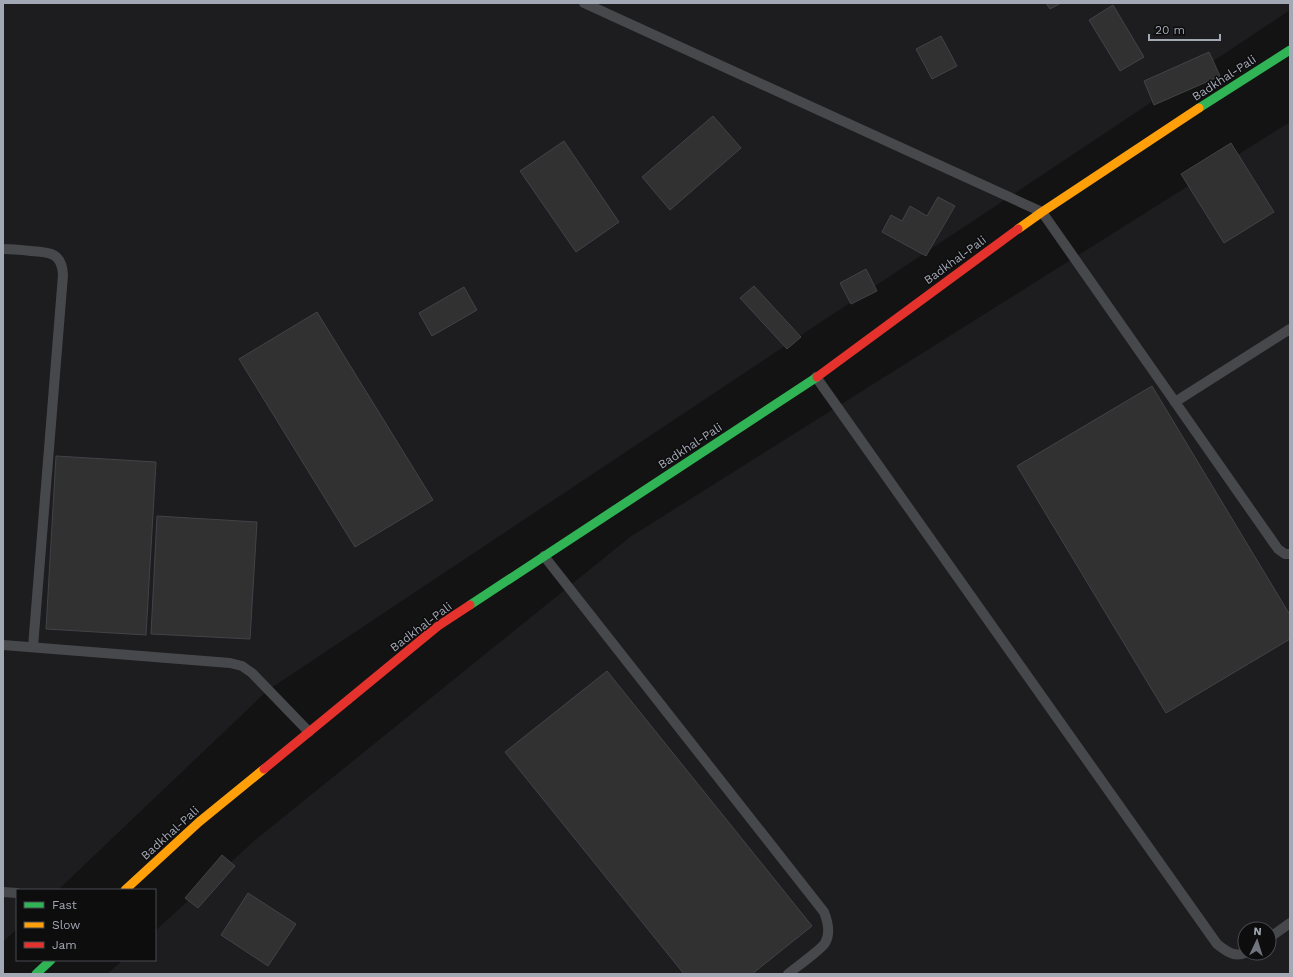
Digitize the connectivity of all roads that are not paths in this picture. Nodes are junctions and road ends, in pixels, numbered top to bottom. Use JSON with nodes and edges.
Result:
{"nodes":[{"id":1,"x":584,"y":3,"type":"edge"},
{"id":2,"x":1290,"y":50,"type":"edge"},
{"id":3,"x":1042,"y":212,"type":"junction"},
{"id":4,"x":3,"y":249,"type":"edge"},
{"id":5,"x":1290,"y":329,"type":"edge"},
{"id":6,"x":816,"y":377,"type":"junction"},
{"id":7,"x":1175,"y":402,"type":"junction"},
{"id":8,"x":1290,"y":554,"type":"edge"},
{"id":9,"x":544,"y":556,"type":"junction"},
{"id":10,"x":3,"y":645,"type":"edge"},
{"id":11,"x":33,"y":647,"type":"junction"},
{"id":12,"x":309,"y":732,"type":"junction"},
{"id":13,"x":127,"y":889,"type":"edge"},
{"id":14,"x":3,"y":892,"type":"edge"},
{"id":15,"x":16,"y":893,"type":"edge"},
{"id":16,"x":1290,"y":923,"type":"edge"},
{"id":17,"x":1277,"y":932,"type":"edge"},
{"id":18,"x":1237,"y":954,"type":"edge"},
{"id":19,"x":50,"y":961,"type":"edge"},
{"id":20,"x":36,"y":974,"type":"edge"},
{"id":21,"x":788,"y":974,"type":"edge"}],
"edges":[{"from":1,"to":3,"type":"lane"},
{"from":2,"to":3,"type":"street","name":"Badkhal-Pali"},
{"from":3,"to":6,"type":"street","name":"Badkhal-Pali"},
{"from":3,"to":7,"type":"lane"},
{"from":4,"to":11,"type":"lane"},
{"from":5,"to":7,"type":"lane"},
{"from":6,"to":9,"type":"street","name":"Badkhal-Pali"},
{"from":6,"to":18,"type":"lane"},
{"from":7,"to":8,"type":"lane"},
{"from":9,"to":12,"type":"street","name":"Badkhal-Pali"},
{"from":9,"to":21,"type":"lane"},
{"from":10,"to":11,"type":"lane"},
{"from":11,"to":12,"type":"lane"},
{"from":12,"to":13,"type":"street","name":"Badkhal-Pali"},
{"from":14,"to":15,"type":"lane"},
{"from":16,"to":17,"type":"lane"},
{"from":19,"to":20,"type":"street"}]}
